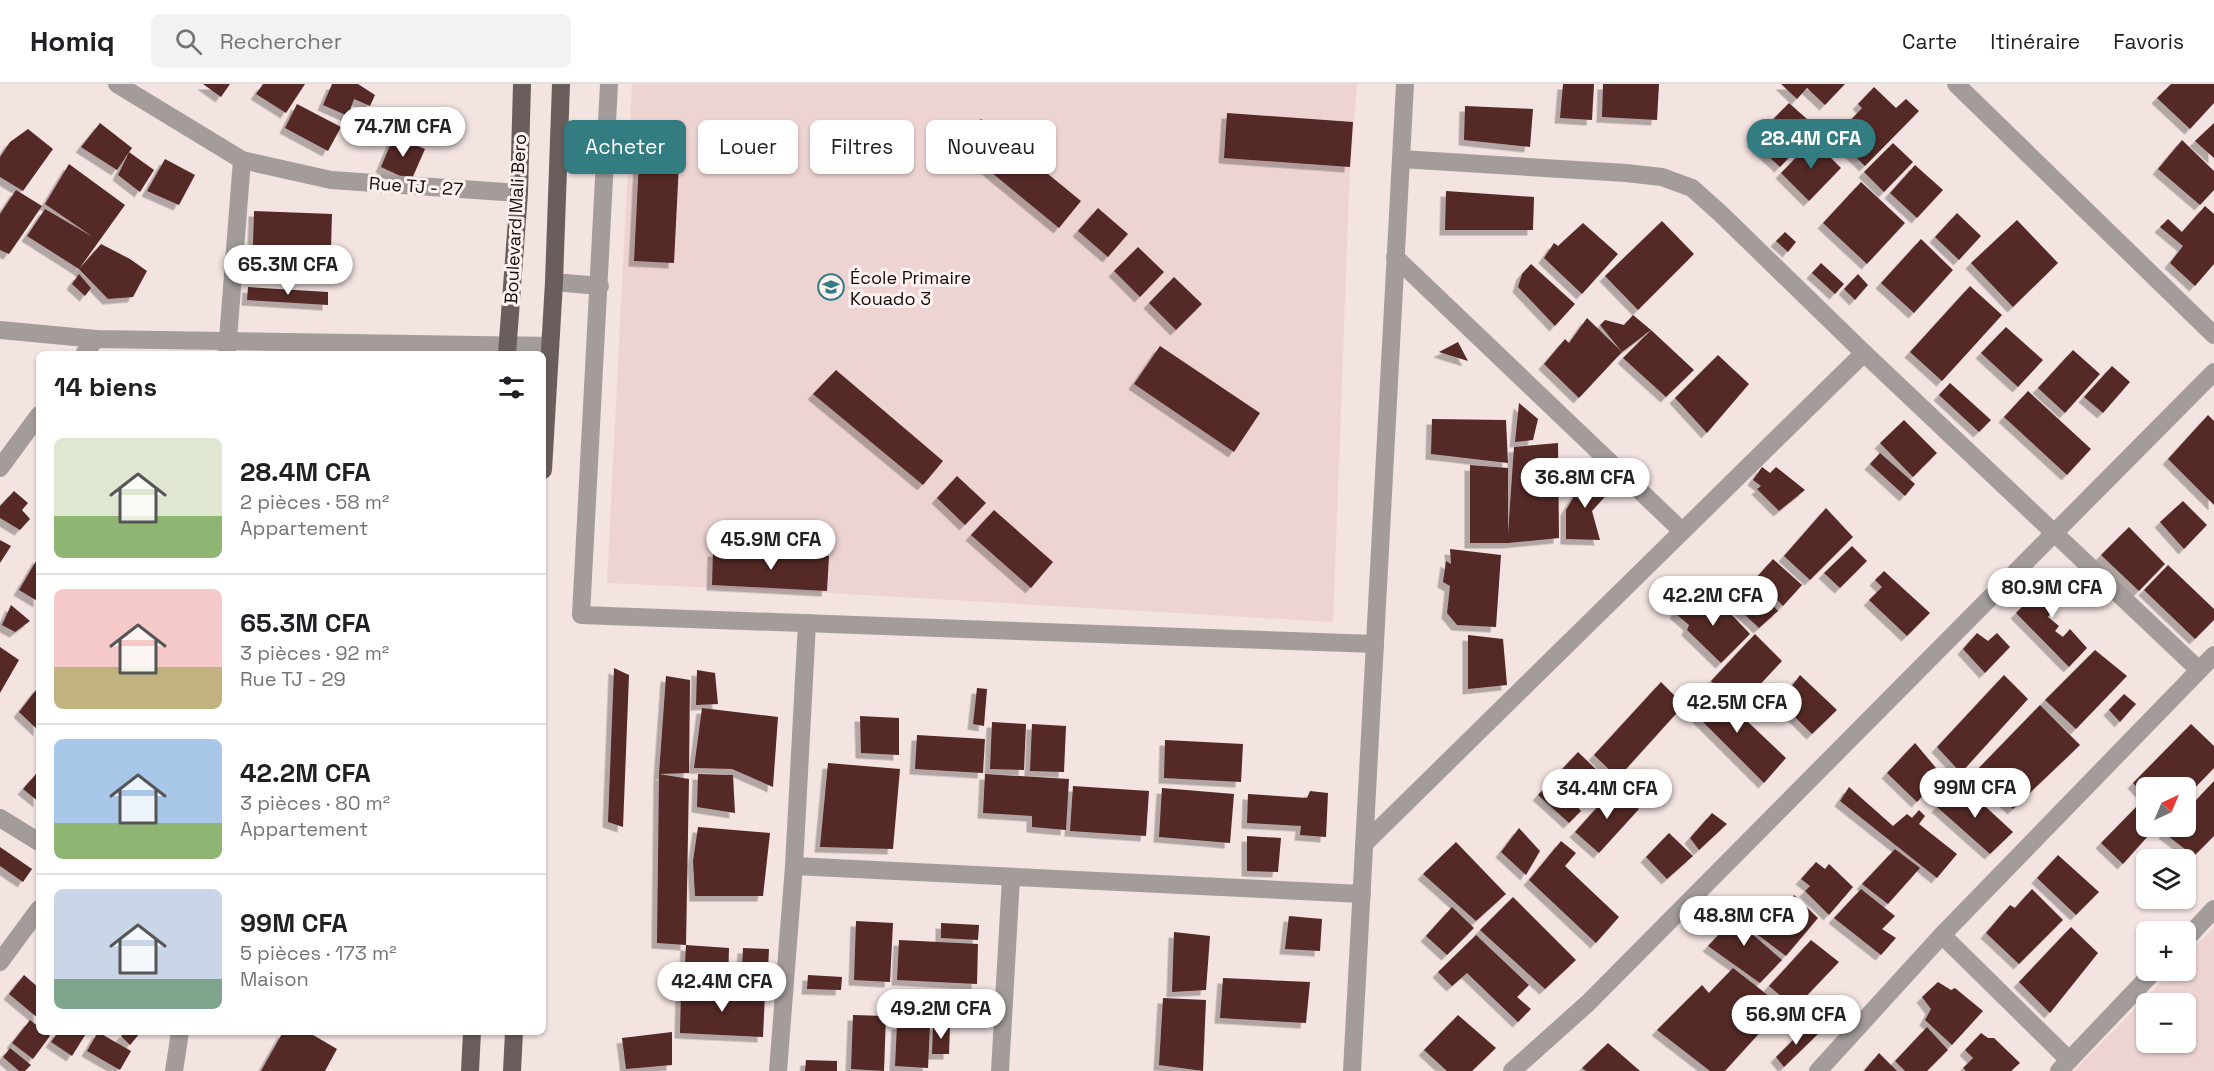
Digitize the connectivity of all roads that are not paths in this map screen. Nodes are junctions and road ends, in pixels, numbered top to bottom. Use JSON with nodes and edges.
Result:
{"nodes":[{"id":1,"x":117,"y":84,"type":"edge"},
{"id":2,"x":522,"y":84,"type":"edge"},
{"id":3,"x":561,"y":84,"type":"edge"},
{"id":4,"x":609,"y":84,"type":"edge"},
{"id":5,"x":1405,"y":84,"type":"edge"},
{"id":6,"x":1956,"y":84,"type":"edge"},
{"id":7,"x":1401,"y":159,"type":"junction"},
{"id":8,"x":242,"y":160,"type":"junction"},
{"id":9,"x":519,"y":193,"type":"junction"},
{"id":10,"x":1395,"y":257,"type":"junction"},
{"id":11,"x":554,"y":282,"type":"junction"},
{"id":12,"x":600,"y":286,"type":"junction"},
{"id":13,"x":0,"y":330,"type":"edge"},
{"id":14,"x":2214,"y":335,"type":"edge"},
{"id":15,"x":96,"y":339,"type":"junction"},
{"id":16,"x":549,"y":346,"type":"junction"},
{"id":17,"x":227,"y":348,"type":"edge"},
{"id":18,"x":507,"y":349,"type":"edge"},
{"id":19,"x":86,"y":351,"type":"edge"},
{"id":20,"x":1864,"y":353,"type":"junction"},
{"id":21,"x":2214,"y":372,"type":"edge"},
{"id":22,"x":546,"y":408,"type":"edge"},
{"id":23,"x":36,"y":419,"type":"edge"},
{"id":24,"x":0,"y":468,"type":"edge"},
{"id":25,"x":1682,"y":531,"type":"junction"},
{"id":26,"x":2054,"y":535,"type":"junction"},
{"id":27,"x":807,"y":623,"type":"junction"},
{"id":28,"x":1375,"y":644,"type":"junction"},
{"id":29,"x":2214,"y":655,"type":"edge"},
{"id":30,"x":2199,"y":670,"type":"junction"},
{"id":31,"x":0,"y":818,"type":"edge"},
{"id":32,"x":36,"y":840,"type":"edge"},
{"id":33,"x":1364,"y":844,"type":"junction"},
{"id":34,"x":794,"y":866,"type":"junction"},
{"id":35,"x":1011,"y":878,"type":"junction"},
{"id":36,"x":1362,"y":894,"type":"junction"},
{"id":37,"x":2214,"y":909,"type":"edge"},
{"id":38,"x":36,"y":913,"type":"edge"},
{"id":39,"x":2196,"y":928,"type":"edge"},
{"id":40,"x":1942,"y":935,"type":"junction"},
{"id":41,"x":0,"y":962,"type":"edge"},
{"id":42,"x":2145,"y":981,"type":"edge"},
{"id":43,"x":180,"y":1035,"type":"edge"},
{"id":44,"x":472,"y":1035,"type":"edge"},
{"id":45,"x":514,"y":1035,"type":"edge"},
{"id":46,"x":2064,"y":1066,"type":"edge"},
{"id":47,"x":174,"y":1071,"type":"edge"},
{"id":48,"x":470,"y":1071,"type":"edge"},
{"id":49,"x":512,"y":1071,"type":"edge"},
{"id":50,"x":778,"y":1071,"type":"edge"},
{"id":51,"x":1000,"y":1071,"type":"edge"},
{"id":52,"x":1352,"y":1071,"type":"edge"},
{"id":53,"x":1512,"y":1071,"type":"edge"},
{"id":54,"x":1818,"y":1071,"type":"edge"}],
"edges":[{"from":1,"to":8,"type":"street","name":"Rue TJ - 27"},
{"from":2,"to":9,"type":"main road","name":"Boulevard Mali Bero"},
{"from":3,"to":11,"type":"main road"},
{"from":4,"to":12,"type":"street"},
{"from":5,"to":7,"type":"street"},
{"from":6,"to":14,"type":"street"},
{"from":7,"to":10,"type":"street"},
{"from":7,"to":20,"type":"street"},
{"from":8,"to":9,"type":"street","name":"Rue TJ - 27"},
{"from":8,"to":17,"type":"street"},
{"from":9,"to":18,"type":"main road","name":"Boulevard Mali Bero"},
{"from":10,"to":25,"type":"street"},
{"from":10,"to":28,"type":"street"},
{"from":11,"to":12,"type":"street"},
{"from":11,"to":16,"type":"main road"},
{"from":12,"to":27,"type":"street"},
{"from":13,"to":15,"type":"street"},
{"from":15,"to":17,"type":"street"},
{"from":15,"to":19,"type":"street"},
{"from":16,"to":18,"type":"street"},
{"from":16,"to":22,"type":"main road"},
{"from":17,"to":18,"type":"street"},
{"from":20,"to":25,"type":"street"},
{"from":20,"to":26,"type":"street"},
{"from":21,"to":26,"type":"street"},
{"from":23,"to":24,"type":"street"},
{"from":25,"to":33,"type":"street"},
{"from":26,"to":30,"type":"street"},
{"from":26,"to":53,"type":"street"},
{"from":27,"to":28,"type":"street"},
{"from":27,"to":34,"type":"street"},
{"from":28,"to":33,"type":"street"},
{"from":29,"to":30,"type":"street"},
{"from":30,"to":40,"type":"street"},
{"from":31,"to":32,"type":"street"},
{"from":33,"to":36,"type":"street"},
{"from":34,"to":35,"type":"street"},
{"from":34,"to":50,"type":"street"},
{"from":35,"to":36,"type":"street"},
{"from":35,"to":51,"type":"street"},
{"from":36,"to":52,"type":"street"},
{"from":37,"to":39,"type":"street"},
{"from":38,"to":41,"type":"street"},
{"from":40,"to":46,"type":"street"},
{"from":40,"to":54,"type":"street"},
{"from":42,"to":46,"type":"street"},
{"from":43,"to":47,"type":"street"},
{"from":44,"to":48,"type":"main road"},
{"from":45,"to":49,"type":"main road"}]}
